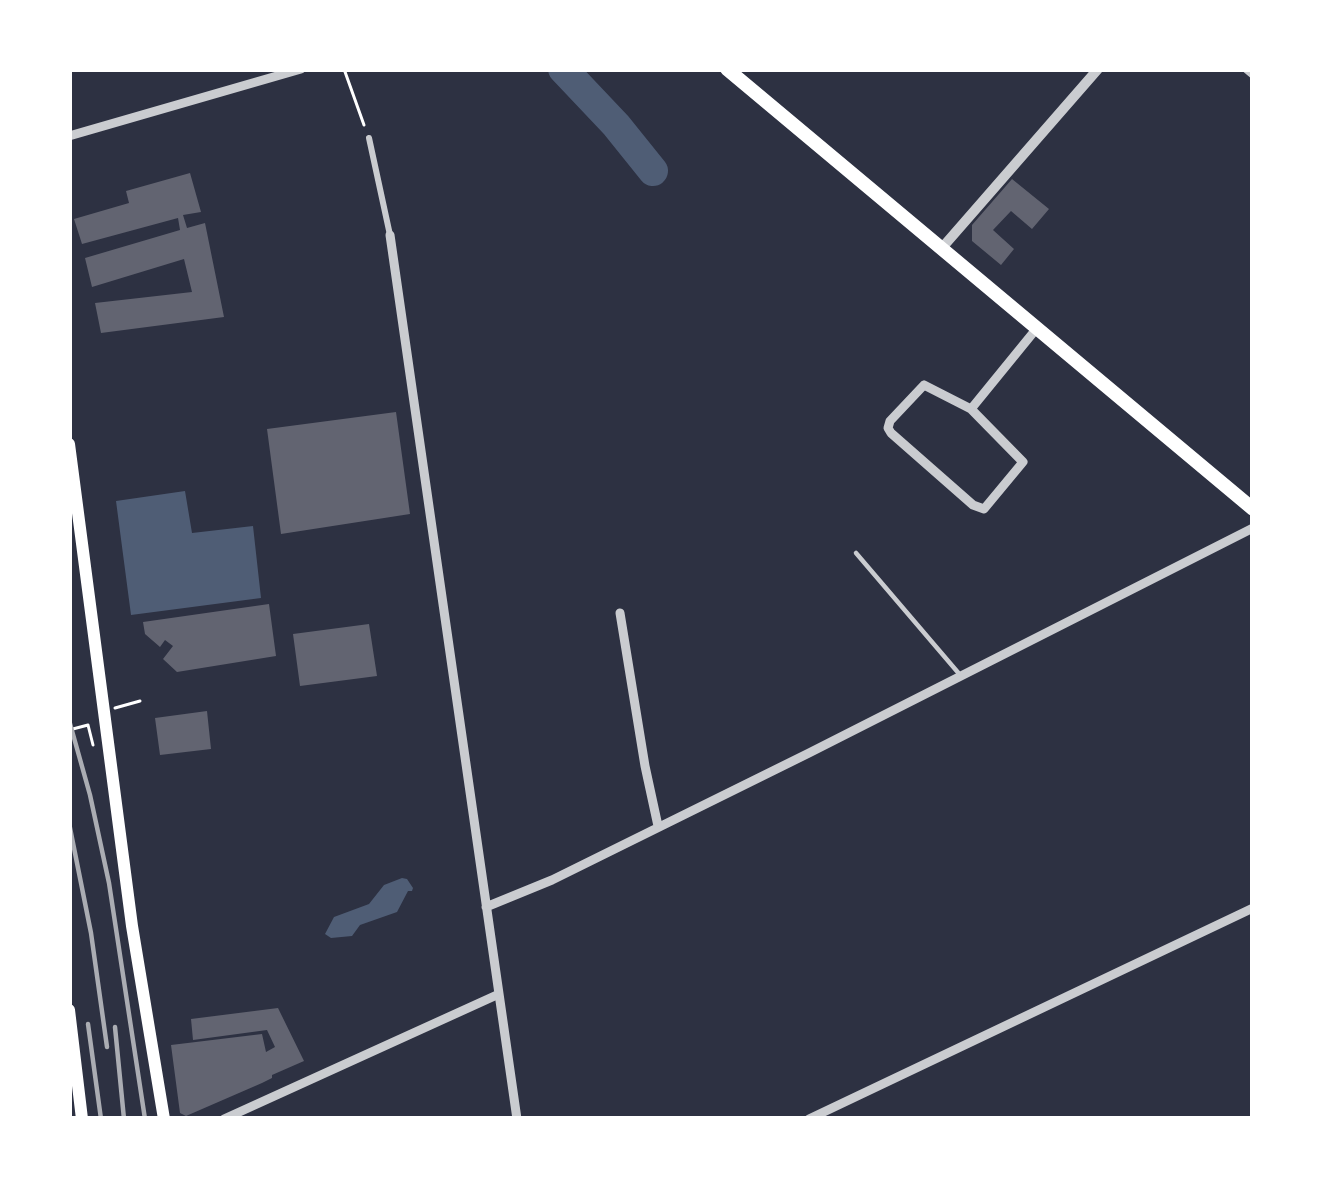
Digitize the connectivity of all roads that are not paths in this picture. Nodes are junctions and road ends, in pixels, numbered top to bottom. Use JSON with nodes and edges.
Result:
{"nodes":[{"id":1,"x":301,"y":69,"type":"edge"},
{"id":2,"x":727,"y":69,"type":"edge"},
{"id":3,"x":1098,"y":69,"type":"edge"},
{"id":4,"x":69,"y":136,"type":"edge"},
{"id":5,"x":369,"y":138,"type":"road end"},
{"id":6,"x":390,"y":235,"type":"joint"},
{"id":7,"x":941,"y":249,"type":"junction"},
{"id":8,"x":1037,"y":328,"type":"junction"},
{"id":9,"x":971,"y":409,"type":"junction"},
{"id":10,"x":69,"y":444,"type":"edge"},
{"id":11,"x":1253,"y":509,"type":"edge"},
{"id":12,"x":1253,"y":528,"type":"edge"},
{"id":13,"x":856,"y":554,"type":"dead end"},
{"id":14,"x":620,"y":613,"type":"dead end"},
{"id":15,"x":962,"y":676,"type":"junction"},
{"id":16,"x":658,"y":826,"type":"junction"},
{"id":17,"x":486,"y":907,"type":"junction"},
{"id":18,"x":1253,"y":908,"type":"edge"},
{"id":19,"x":499,"y":994,"type":"junction"},
{"id":20,"x":69,"y":1010,"type":"edge"},
{"id":21,"x":82,"y":1119,"type":"edge"},
{"id":22,"x":164,"y":1119,"type":"edge"},
{"id":23,"x":224,"y":1119,"type":"edge"},
{"id":24,"x":517,"y":1119,"type":"edge"},
{"id":25,"x":809,"y":1119,"type":"edge"}],
"edges":[{"from":1,"to":4,"type":"street"},
{"from":2,"to":7,"type":"main road"},
{"from":3,"to":7,"type":"street"},
{"from":5,"to":6,"type":"street"},
{"from":6,"to":17,"type":"street"},
{"from":7,"to":8,"type":"main road"},
{"from":8,"to":9,"type":"street"},
{"from":8,"to":11,"type":"main road"},
{"from":9,"to":9,"type":"street"},
{"from":10,"to":22,"type":"main road"},
{"from":12,"to":15,"type":"street"},
{"from":13,"to":15,"type":"lane"},
{"from":14,"to":16,"type":"street"},
{"from":15,"to":16,"type":"street"},
{"from":16,"to":17,"type":"street"},
{"from":17,"to":19,"type":"street"},
{"from":18,"to":25,"type":"street"},
{"from":19,"to":23,"type":"street"},
{"from":19,"to":24,"type":"street"},
{"from":20,"to":21,"type":"main road"}]}
